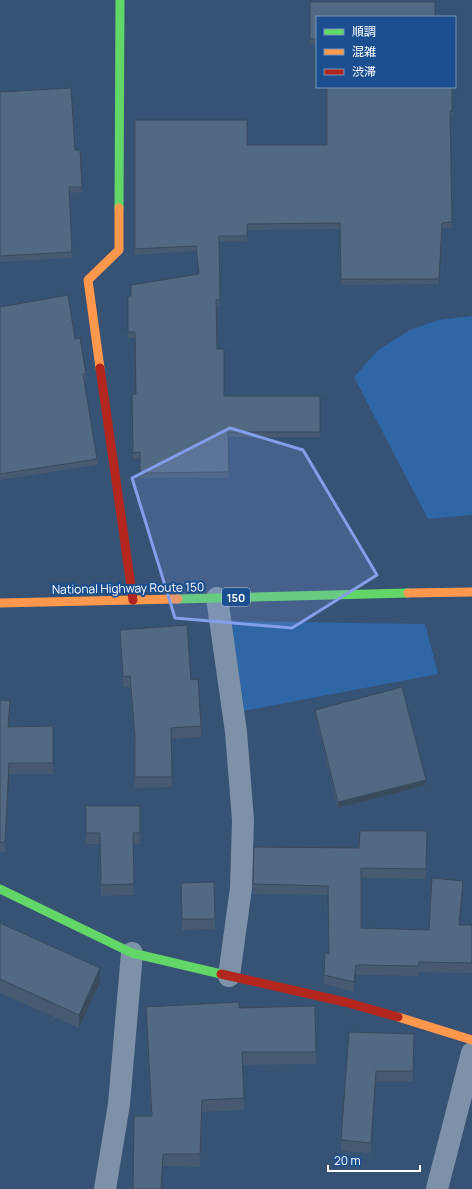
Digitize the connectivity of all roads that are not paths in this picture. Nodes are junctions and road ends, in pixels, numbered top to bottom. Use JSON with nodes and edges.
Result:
{"nodes":[{"id":1,"x":120,"y":0,"type":"edge"},
{"id":2,"x":472,"y":592,"type":"edge"},
{"id":3,"x":217,"y":598,"type":"junction"},
{"id":4,"x":133,"y":600,"type":"junction"},
{"id":5,"x":0,"y":603,"type":"edge"},
{"id":6,"x":0,"y":889,"type":"edge"},
{"id":7,"x":132,"y":953,"type":"junction"},
{"id":8,"x":229,"y":976,"type":"junction"},
{"id":9,"x":472,"y":1040,"type":"edge"},
{"id":10,"x":472,"y":1053,"type":"edge"},
{"id":11,"x":105,"y":1189,"type":"edge"},
{"id":12,"x":437,"y":1189,"type":"edge"}],
"edges":[{"from":1,"to":4,"type":"main road"},
{"from":2,"to":3,"type":"main road","name":"National Highway Route 150","number":"150"},
{"from":3,"to":4,"type":"main road","name":"National Highway Route 150","number":"150"},
{"from":3,"to":8,"type":"street"},
{"from":4,"to":5,"type":"main road","name":"National Highway Route 150","number":"150"},
{"from":6,"to":7,"type":"main road"},
{"from":7,"to":8,"type":"main road"},
{"from":7,"to":11,"type":"street"},
{"from":8,"to":9,"type":"main road"},
{"from":10,"to":12,"type":"street"}]}
